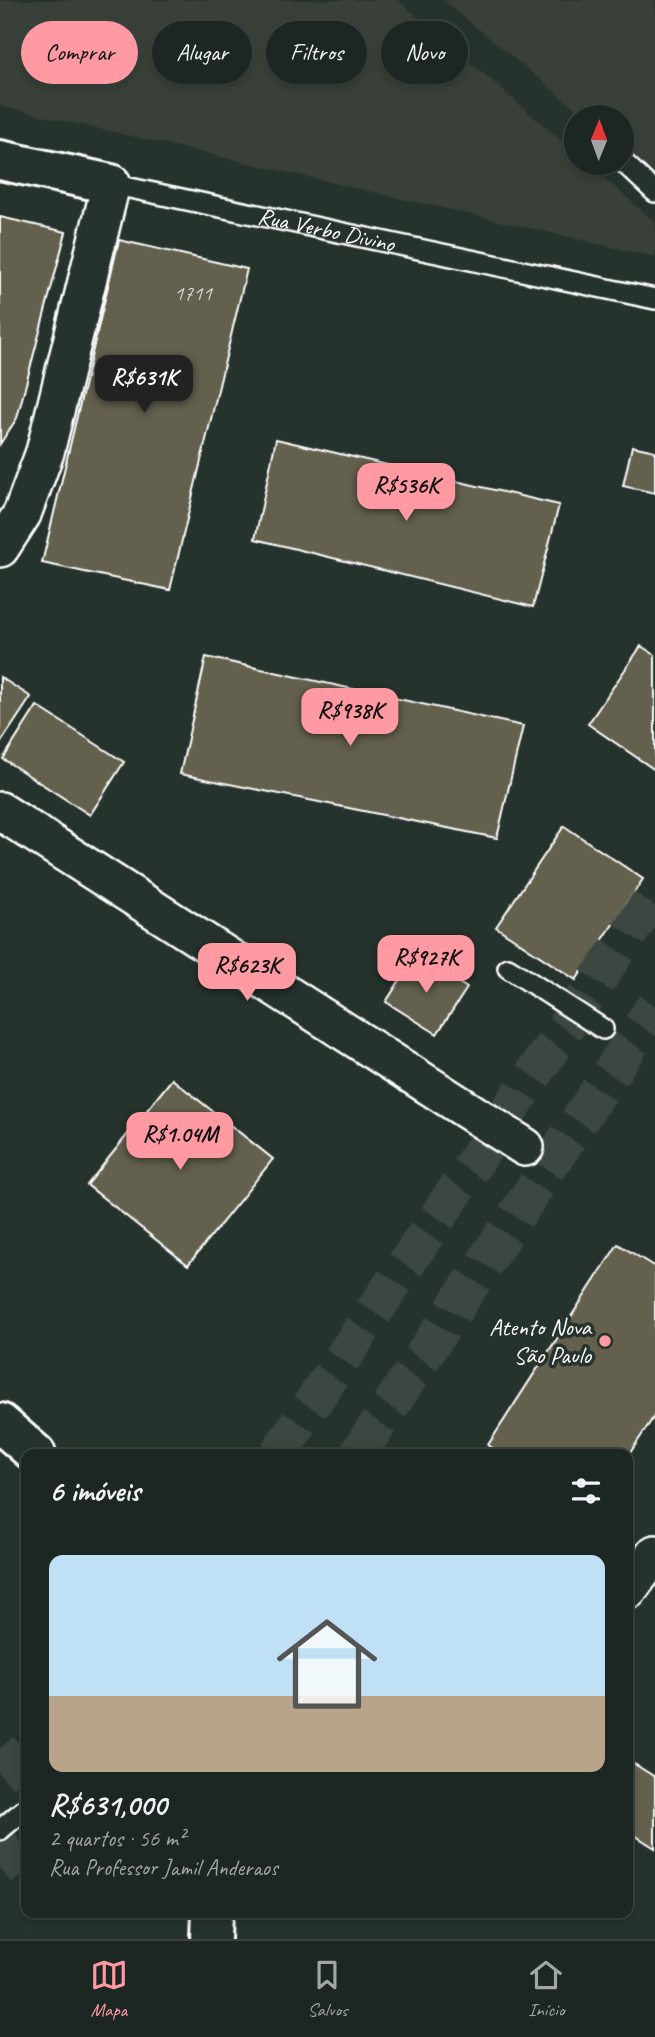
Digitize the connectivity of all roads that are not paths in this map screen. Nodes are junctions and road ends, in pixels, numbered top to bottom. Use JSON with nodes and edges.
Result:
{"nodes":[{"id":1,"x":0,"y":160,"type":"edge"},
{"id":2,"x":634,"y":172,"type":"edge"},
{"id":3,"x":111,"y":184,"type":"junction"},
{"id":4,"x":655,"y":192,"type":"edge"},
{"id":5,"x":655,"y":299,"type":"edge"},
{"id":6,"x":0,"y":548,"type":"edge"},
{"id":7,"x":0,"y":811,"type":"edge"},
{"id":8,"x":508,"y":968,"type":"dead end"},
{"id":9,"x":603,"y":1029,"type":"dead end"},
{"id":10,"x":525,"y":1147,"type":"dead end"},
{"id":11,"x":0,"y":1423,"type":"edge"},
{"id":12,"x":30,"y":1449,"type":"edge"},
{"id":13,"x":655,"y":1554,"type":"edge"},
{"id":14,"x":633,"y":1583,"type":"edge"},
{"id":15,"x":21,"y":1812,"type":"edge"},
{"id":16,"x":0,"y":1830,"type":"edge"},
{"id":17,"x":212,"y":1918,"type":"edge"},
{"id":18,"x":211,"y":1939,"type":"edge"}],
"edges":[{"from":1,"to":3,"type":"street","name":"Rua Verbo Divino"},
{"from":2,"to":4,"type":"lane"},
{"from":3,"to":5,"type":"lane","name":"Rua Verbo Divino"},
{"from":3,"to":6,"type":"street"},
{"from":7,"to":10,"type":"street"},
{"from":8,"to":9,"type":"lane"},
{"from":11,"to":12,"type":"street"},
{"from":13,"to":14,"type":"street"},
{"from":15,"to":16,"type":"lane"},
{"from":17,"to":18,"type":"street"}]}
